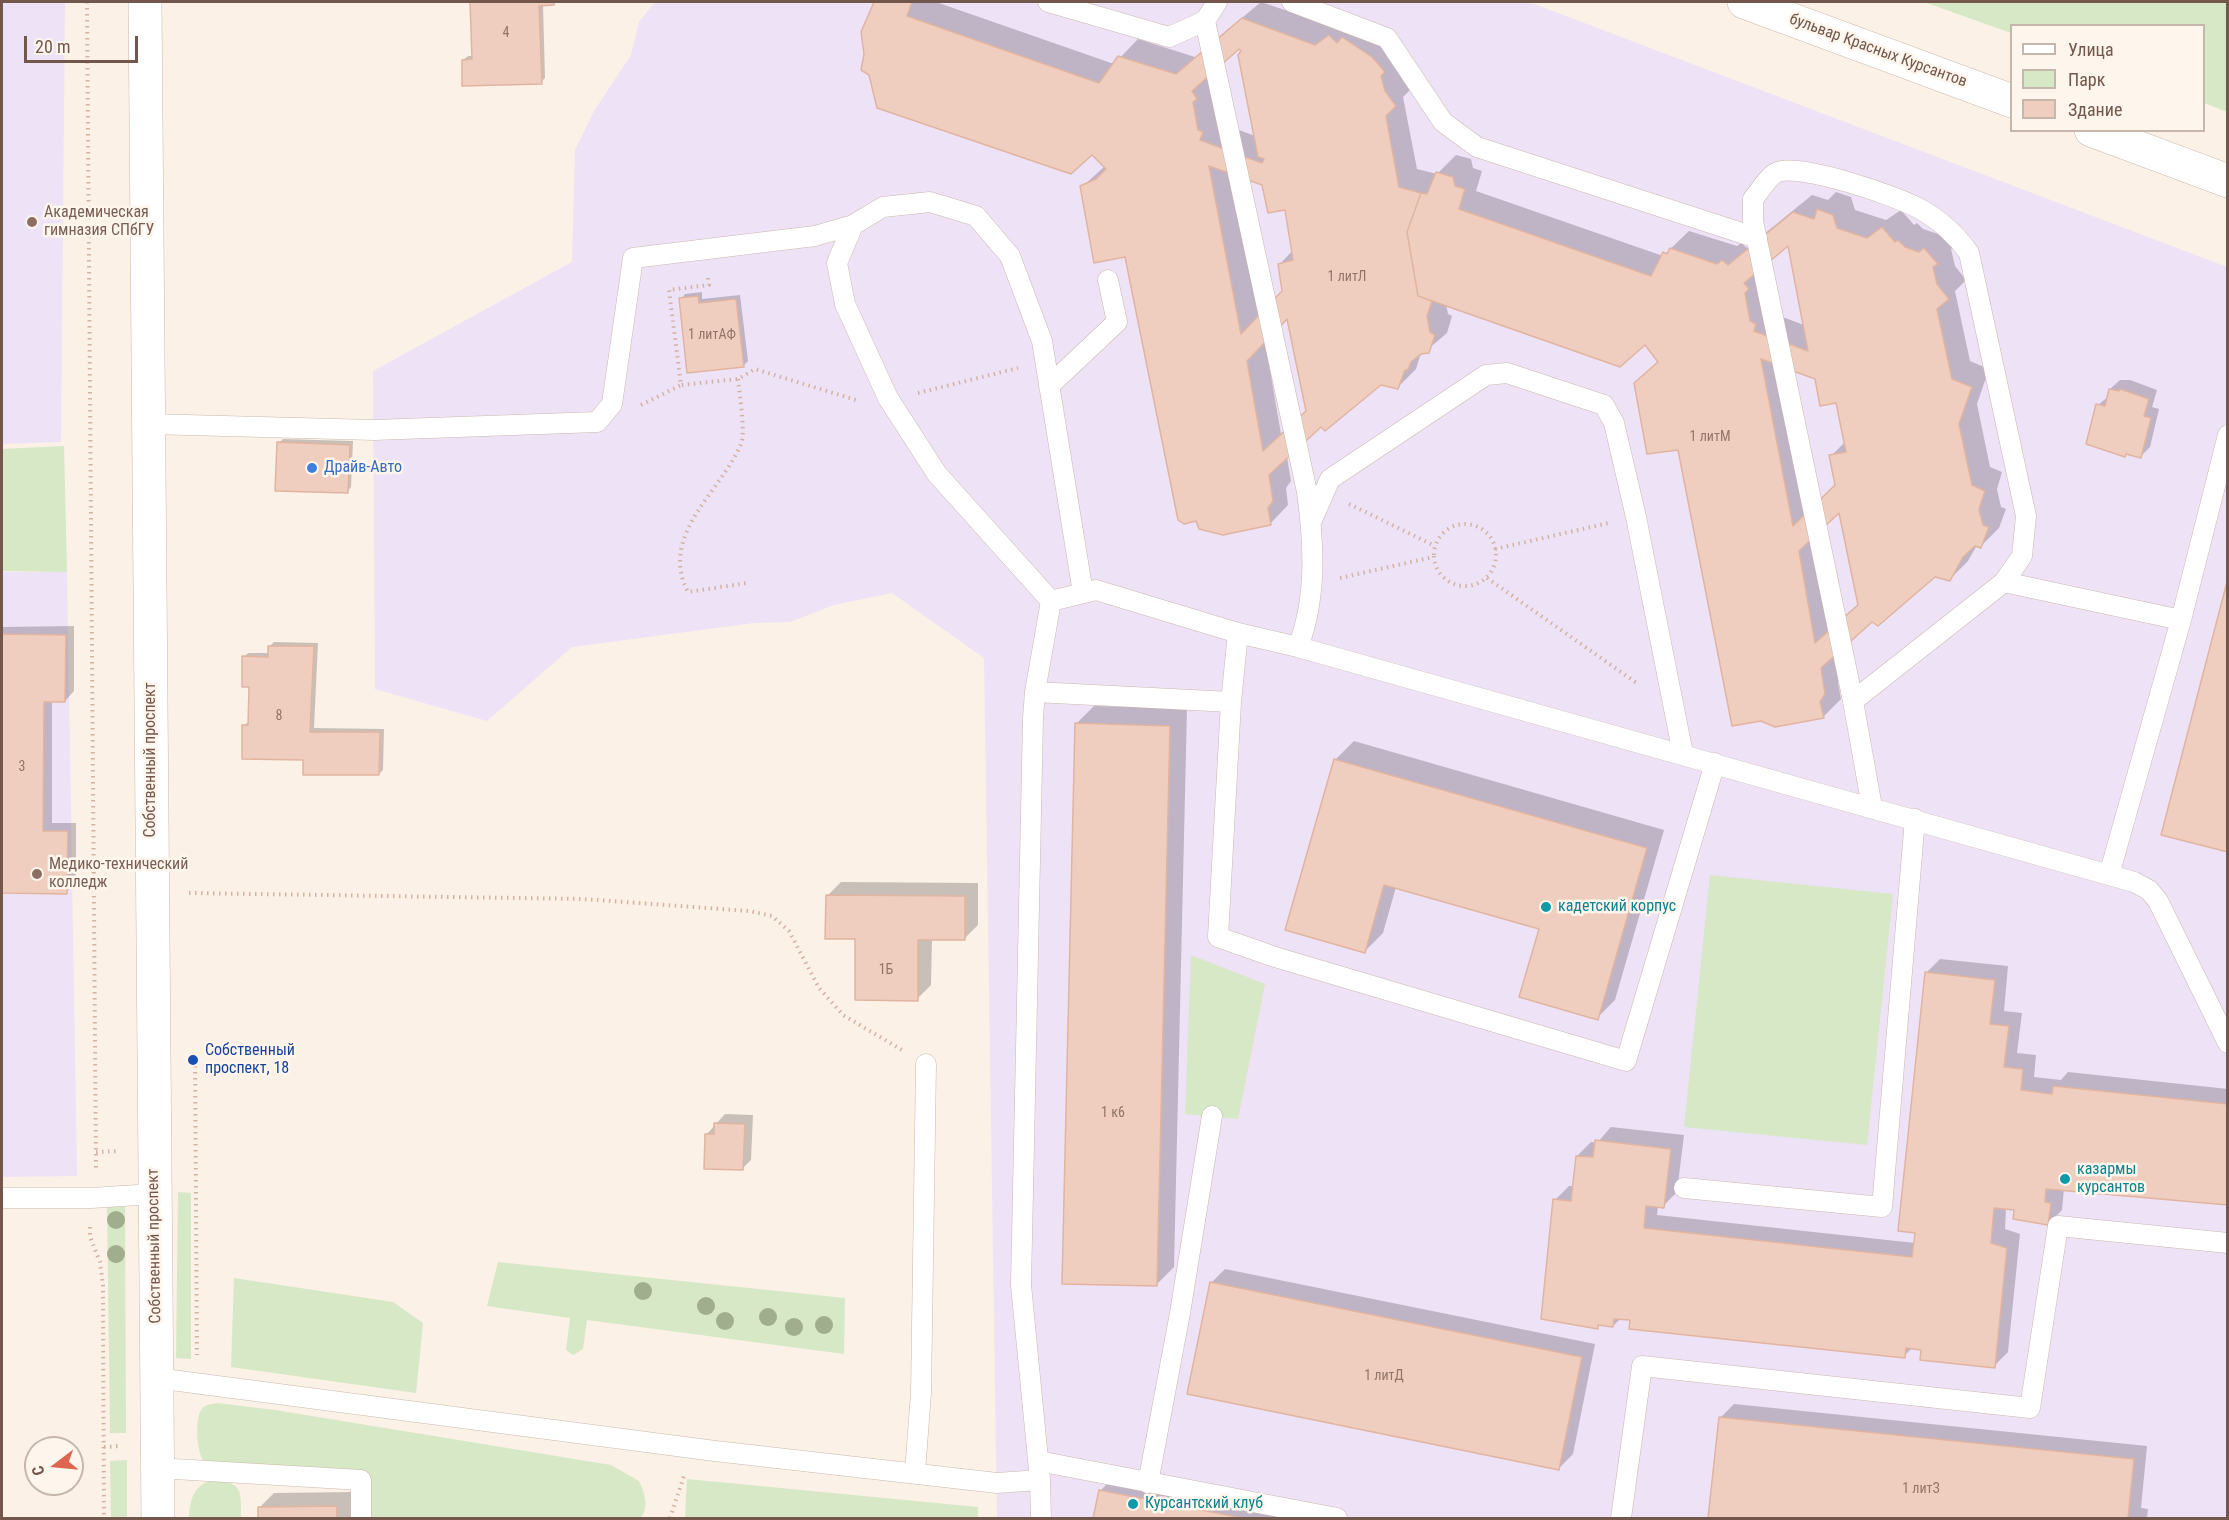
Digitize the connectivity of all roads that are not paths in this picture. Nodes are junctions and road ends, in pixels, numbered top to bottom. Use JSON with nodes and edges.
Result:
{"nodes":[{"id":1,"x":144,"y":2,"type":"edge"},
{"id":2,"x":1048,"y":2,"type":"edge"},
{"id":3,"x":1217,"y":2,"type":"edge"},
{"id":4,"x":1292,"y":2,"type":"edge"},
{"id":5,"x":1744,"y":2,"type":"edge"},
{"id":6,"x":1205,"y":21,"type":"junction"},
{"id":7,"x":2010,"y":100,"type":"edge"},
{"id":8,"x":2096,"y":132,"type":"edge"},
{"id":9,"x":2228,"y":181,"type":"edge"},
{"id":10,"x":853,"y":225,"type":"junction"},
{"id":11,"x":1757,"y":238,"type":"junction"},
{"id":12,"x":1108,"y":280,"type":"dead end"},
{"id":13,"x":1049,"y":387,"type":"junction"},
{"id":14,"x":149,"y":424,"type":"junction"},
{"id":15,"x":2228,"y":435,"type":"edge"},
{"id":16,"x":1311,"y":522,"type":"junction"},
{"id":17,"x":2004,"y":582,"type":"junction"},
{"id":18,"x":1083,"y":593,"type":"junction"},
{"id":19,"x":1051,"y":601,"type":"junction"},
{"id":20,"x":2181,"y":620,"type":"junction"},
{"id":21,"x":1238,"y":633,"type":"junction"},
{"id":22,"x":1298,"y":647,"type":"junction"},
{"id":23,"x":1035,"y":692,"type":"junction"},
{"id":24,"x":1853,"y":701,"type":"junction"},
{"id":25,"x":1231,"y":702,"type":"junction"},
{"id":26,"x":1683,"y":754,"type":"junction"},
{"id":27,"x":1715,"y":763,"type":"junction"},
{"id":28,"x":1872,"y":807,"type":"junction"},
{"id":29,"x":1915,"y":819,"type":"junction"},
{"id":30,"x":2109,"y":875,"type":"junction"},
{"id":31,"x":2228,"y":1043,"type":"edge"},
{"id":32,"x":926,"y":1064,"type":"road end"},
{"id":33,"x":1212,"y":1116,"type":"dead end"},
{"id":34,"x":1684,"y":1188,"type":"dead end"},
{"id":35,"x":154,"y":1194,"type":"junction"},
{"id":36,"x":2,"y":1198,"type":"edge"},
{"id":37,"x":2228,"y":1243,"type":"edge"},
{"id":38,"x":156,"y":1378,"type":"junction"},
{"id":39,"x":157,"y":1468,"type":"junction"},
{"id":40,"x":1039,"y":1470,"type":"junction"},
{"id":41,"x":915,"y":1472,"type":"junction"},
{"id":42,"x":1148,"y":1483,"type":"junction"},
{"id":43,"x":158,"y":1518,"type":"edge"},
{"id":44,"x":361,"y":1518,"type":"edge"},
{"id":45,"x":1041,"y":1518,"type":"edge"},
{"id":46,"x":1337,"y":1518,"type":"edge"},
{"id":47,"x":1621,"y":1518,"type":"edge"}],
"edges":[{"from":1,"to":14,"type":"street","name":"Собственный проспект"},
{"from":2,"to":6,"type":"lane"},
{"from":3,"to":6,"type":"lane"},
{"from":4,"to":11,"type":"lane"},
{"from":5,"to":7,"type":"street","name":"бульвар Красных Курсантов"},
{"from":6,"to":16,"type":"lane"},
{"from":8,"to":9,"type":"street"},
{"from":10,"to":13,"type":"lane"},
{"from":10,"to":14,"type":"lane"},
{"from":10,"to":19,"type":"lane"},
{"from":11,"to":17,"type":"lane"},
{"from":11,"to":24,"type":"lane"},
{"from":12,"to":13,"type":"lane"},
{"from":13,"to":18,"type":"lane"},
{"from":14,"to":35,"type":"street","name":"Собственный проспект"},
{"from":15,"to":20,"type":"lane"},
{"from":16,"to":22,"type":"lane"},
{"from":16,"to":26,"type":"lane"},
{"from":17,"to":20,"type":"lane"},
{"from":17,"to":24,"type":"lane"},
{"from":18,"to":19,"type":"lane"},
{"from":18,"to":21,"type":"lane"},
{"from":19,"to":23,"type":"lane"},
{"from":20,"to":30,"type":"lane"},
{"from":21,"to":22,"type":"lane"},
{"from":21,"to":25,"type":"lane"},
{"from":22,"to":26,"type":"lane"},
{"from":23,"to":25,"type":"lane"},
{"from":23,"to":40,"type":"lane"},
{"from":24,"to":28,"type":"lane"},
{"from":25,"to":27,"type":"lane"},
{"from":26,"to":27,"type":"lane"},
{"from":27,"to":28,"type":"lane"},
{"from":28,"to":29,"type":"lane"},
{"from":29,"to":30,"type":"lane"},
{"from":29,"to":34,"type":"lane"},
{"from":30,"to":31,"type":"lane"},
{"from":32,"to":41,"type":"lane"},
{"from":33,"to":42,"type":"lane"},
{"from":35,"to":36,"type":"lane"},
{"from":35,"to":38,"type":"street","name":"Собственный проспект"},
{"from":37,"to":47,"type":"lane"},
{"from":38,"to":39,"type":"street","name":"Собственный проспект"},
{"from":38,"to":41,"type":"lane"},
{"from":39,"to":43,"type":"street","name":"Собственный проспект"},
{"from":39,"to":44,"type":"lane"},
{"from":40,"to":41,"type":"lane"},
{"from":40,"to":42,"type":"lane"},
{"from":40,"to":45,"type":"lane"},
{"from":42,"to":46,"type":"lane"}]}
